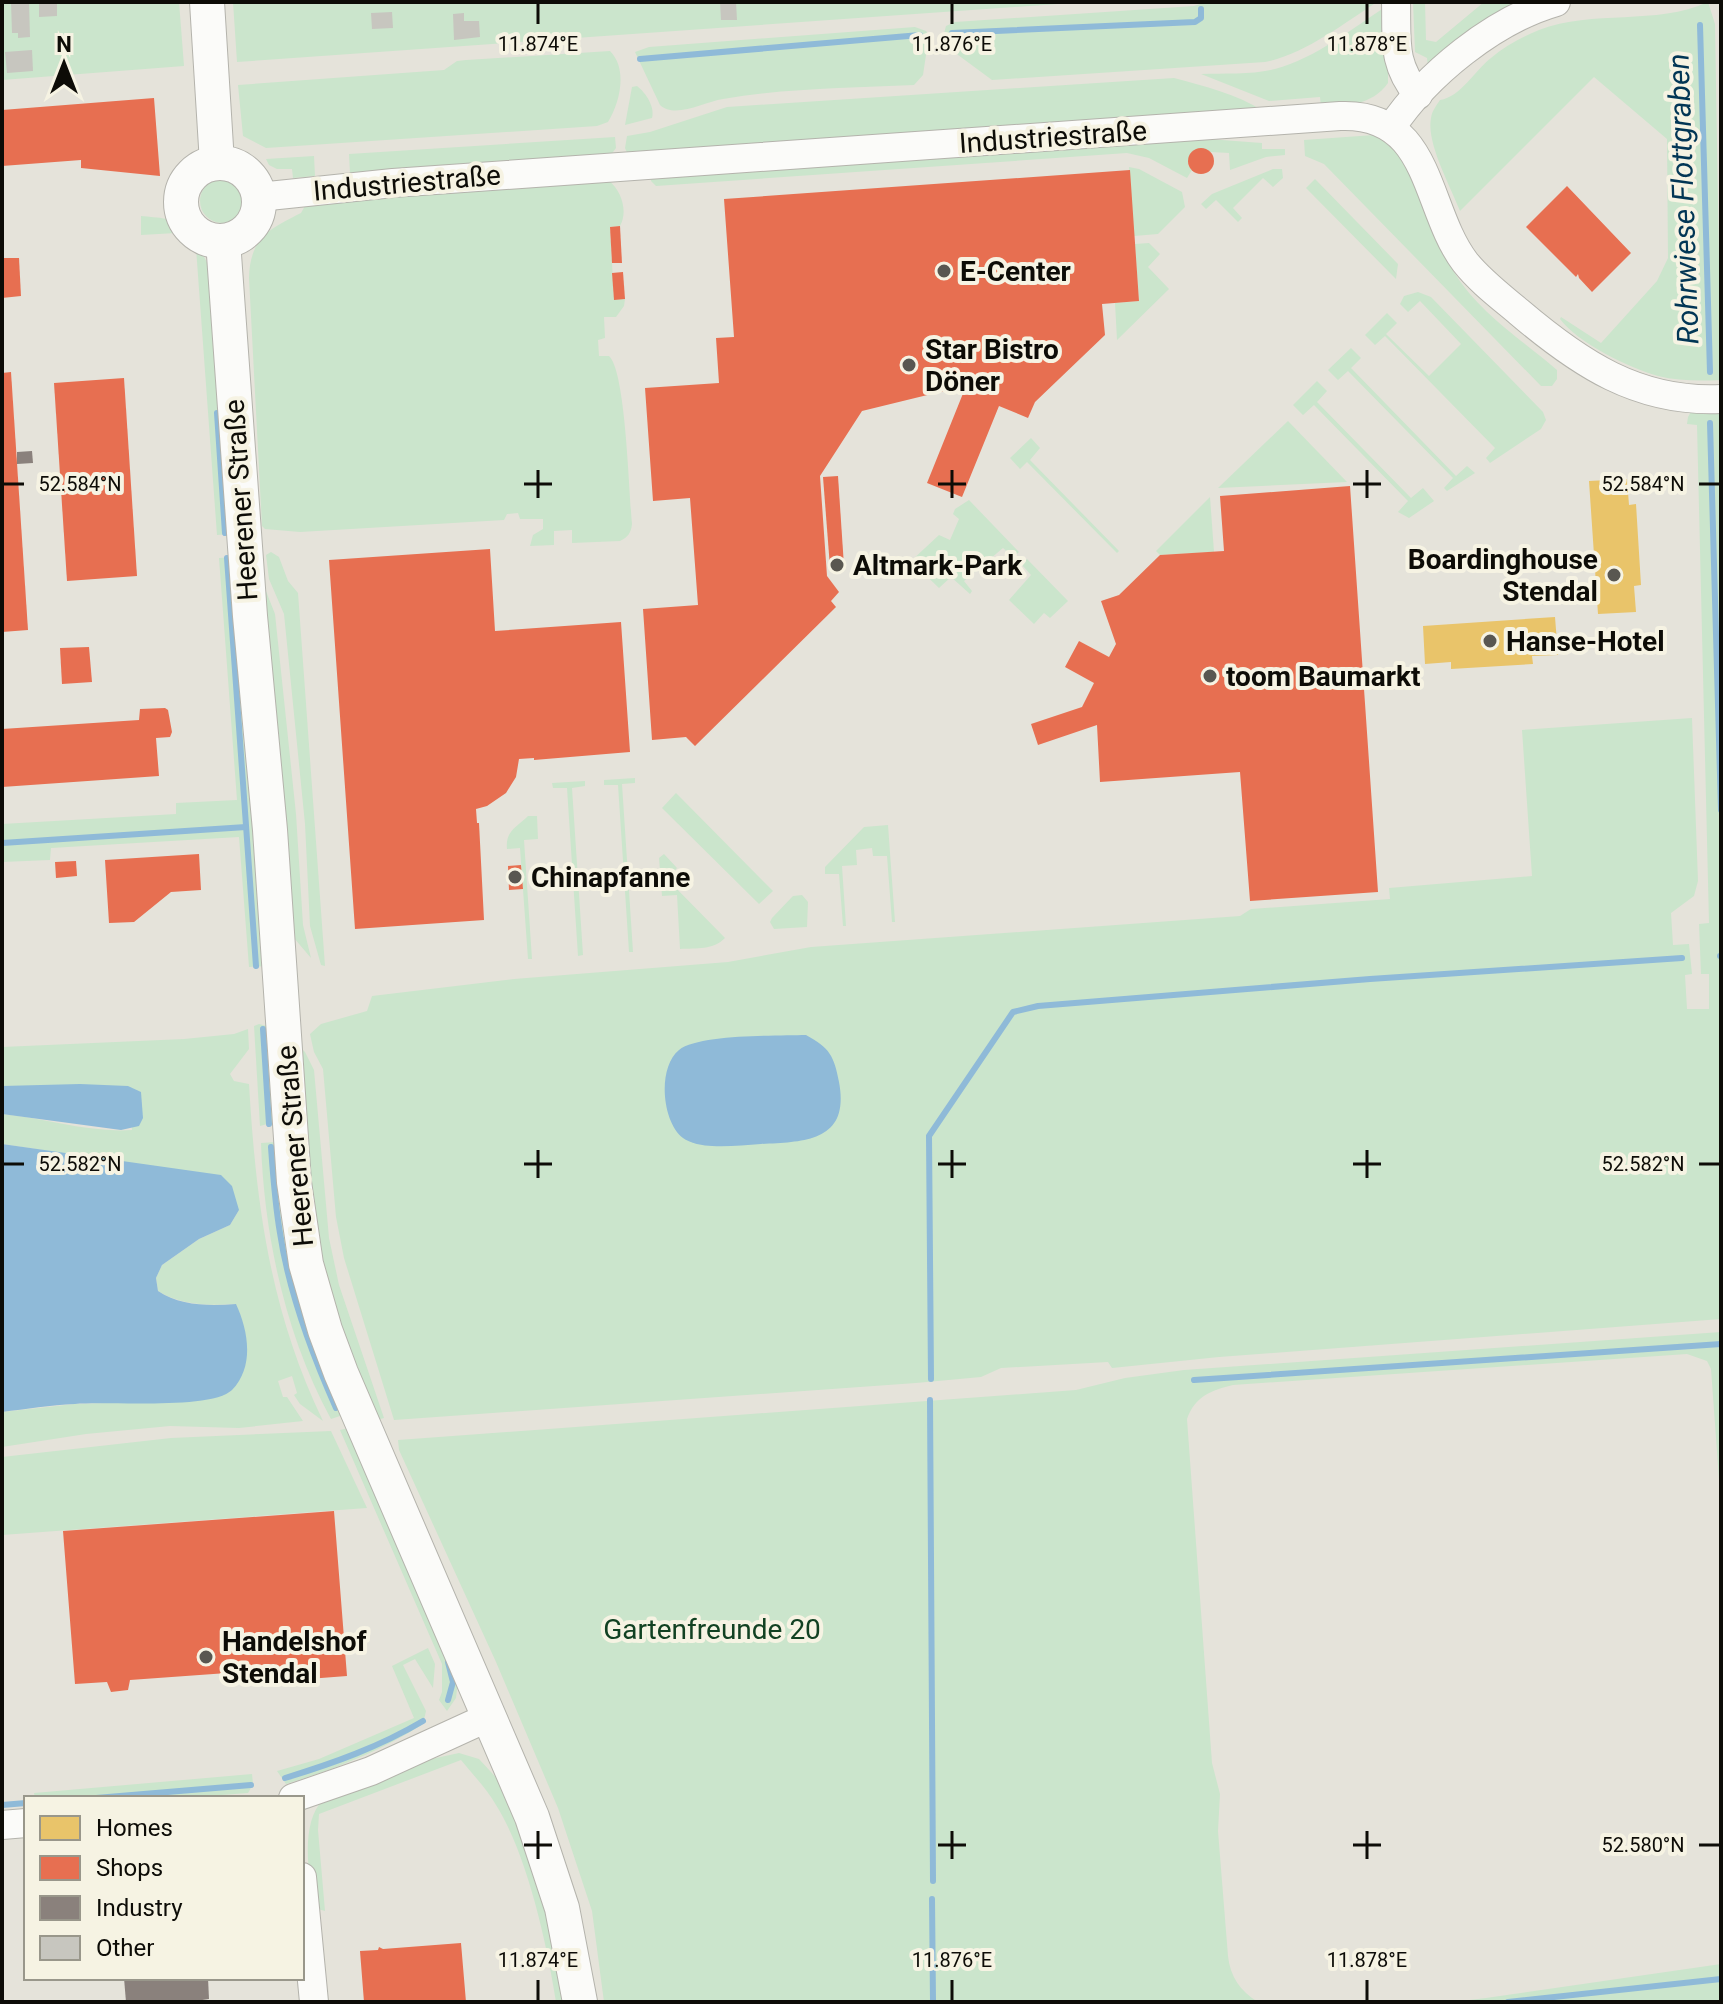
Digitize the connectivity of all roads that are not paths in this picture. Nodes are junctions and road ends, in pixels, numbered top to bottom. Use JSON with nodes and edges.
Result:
{"nodes":[{"id":1,"x":207,"y":2,"type":"edge"},
{"id":2,"x":1396,"y":2,"type":"edge"},
{"id":3,"x":1556,"y":2,"type":"edge"},
{"id":4,"x":1418,"y":95,"type":"junction"},
{"id":5,"x":1391,"y":128,"type":"junction"},
{"id":6,"x":217,"y":163,"type":"junction"},
{"id":7,"x":259,"y":197,"type":"junction"},
{"id":8,"x":223,"y":241,"type":"junction"},
{"id":9,"x":1721,"y":399,"type":"edge"},
{"id":10,"x":491,"y":1716,"type":"junction"},
{"id":11,"x":300,"y":1796,"type":"edge"},
{"id":12,"x":24,"y":1823,"type":"edge"},
{"id":13,"x":2,"y":1825,"type":"edge"},
{"id":14,"x":304,"y":1898,"type":"edge"},
{"id":15,"x":314,"y":2002,"type":"edge"},
{"id":16,"x":580,"y":2002,"type":"edge"}],
"edges":[{"from":1,"to":6,"type":"main road"},
{"from":2,"to":4,"type":"street"},
{"from":3,"to":4,"type":"street"},
{"from":4,"to":5,"type":"street"},
{"from":5,"to":7,"type":"street","name":"Industriestraße"},
{"from":5,"to":9,"type":"street"},
{"from":6,"to":7,"type":"main road"},
{"from":6,"to":8,"type":"main road"},
{"from":7,"to":8,"type":"main road"},
{"from":8,"to":10,"type":"main road","name":"Heerener Straße"},
{"from":10,"to":11,"type":"street"},
{"from":10,"to":16,"type":"main road","name":"Heerener Straße"},
{"from":12,"to":13,"type":"street"},
{"from":14,"to":15,"type":"street"}]}
